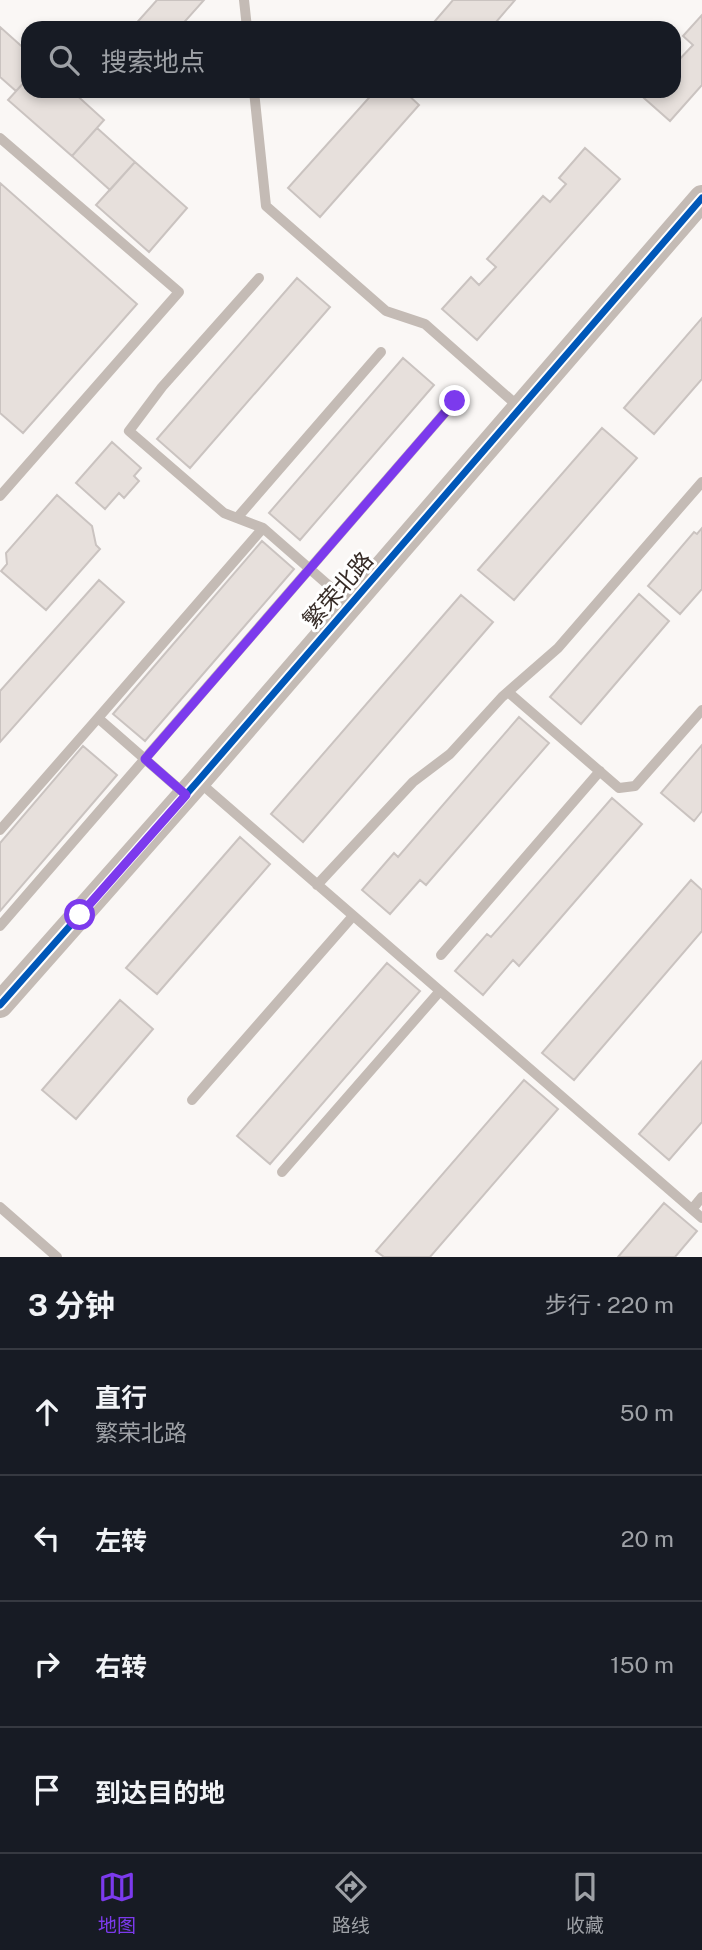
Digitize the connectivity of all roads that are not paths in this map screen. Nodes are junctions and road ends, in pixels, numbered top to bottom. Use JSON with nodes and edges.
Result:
{"nodes":[{"id":1,"x":244,"y":0,"type":"edge"},
{"id":2,"x":246,"y":21,"type":"edge"},
{"id":3,"x":255,"y":98,"type":"edge"},
{"id":4,"x":0,"y":138,"type":"edge"},
{"id":5,"x":702,"y":198,"type":"edge"},
{"id":6,"x":259,"y":278,"type":"dead end"},
{"id":7,"x":381,"y":352,"type":"dead end"},
{"id":8,"x":455,"y":401,"type":"dead end"},
{"id":9,"x":521,"y":408,"type":"junction"},
{"id":10,"x":702,"y":482,"type":"edge"},
{"id":11,"x":2,"y":489,"type":"edge"},
{"id":12,"x":237,"y":518,"type":"junction"},
{"id":13,"x":263,"y":528,"type":"junction"},
{"id":14,"x":309,"y":569,"type":"junction"},
{"id":15,"x":351,"y":605,"type":"junction"},
{"id":16,"x":508,"y":692,"type":"junction"},
{"id":17,"x":702,"y":709,"type":"edge"},
{"id":18,"x":98,"y":718,"type":"junction"},
{"id":19,"x":145,"y":759,"type":"junction"},
{"id":20,"x":600,"y":771,"type":"junction"},
{"id":21,"x":192,"y":788,"type":"junction"},
{"id":22,"x":0,"y":830,"type":"edge"},
{"id":23,"x":317,"y":885,"type":"junction"},
{"id":24,"x":353,"y":916,"type":"junction"},
{"id":25,"x":0,"y":926,"type":"edge"},
{"id":26,"x":441,"y":955,"type":"dead end"},
{"id":27,"x":440,"y":991,"type":"junction"},
{"id":28,"x":0,"y":1005,"type":"edge"},
{"id":29,"x":192,"y":1100,"type":"dead end"},
{"id":30,"x":282,"y":1172,"type":"dead end"},
{"id":31,"x":702,"y":1197,"type":"edge"},
{"id":32,"x":0,"y":1207,"type":"edge"},
{"id":33,"x":692,"y":1208,"type":"junction"},
{"id":34,"x":702,"y":1218,"type":"edge"},
{"id":35,"x":58,"y":1257,"type":"edge"}],
"edges":[{"from":1,"to":2,"type":"lane"},
{"from":3,"to":9,"type":"lane"},
{"from":4,"to":11,"type":"lane"},
{"from":5,"to":9,"type":"street","name":"繁荣北路"},
{"from":6,"to":12,"type":"lane"},
{"from":7,"to":12,"type":"lane"},
{"from":8,"to":14,"type":"lane"},
{"from":9,"to":15,"type":"street","name":"繁荣北路"},
{"from":10,"to":16,"type":"lane"},
{"from":12,"to":13,"type":"lane"},
{"from":13,"to":14,"type":"lane"},
{"from":13,"to":18,"type":"lane"},
{"from":14,"to":15,"type":"lane"},
{"from":14,"to":19,"type":"lane"},
{"from":15,"to":21,"type":"street","name":"繁荣北路"},
{"from":16,"to":20,"type":"lane"},
{"from":16,"to":23,"type":"lane"},
{"from":17,"to":20,"type":"lane"},
{"from":18,"to":19,"type":"lane"},
{"from":18,"to":22,"type":"lane"},
{"from":19,"to":21,"type":"lane"},
{"from":19,"to":25,"type":"lane"},
{"from":20,"to":26,"type":"lane"},
{"from":21,"to":23,"type":"lane"},
{"from":21,"to":28,"type":"street","name":"繁荣北路"},
{"from":23,"to":24,"type":"lane"},
{"from":24,"to":27,"type":"lane"},
{"from":24,"to":29,"type":"lane"},
{"from":27,"to":30,"type":"lane"},
{"from":27,"to":33,"type":"lane"},
{"from":31,"to":33,"type":"lane"},
{"from":32,"to":35,"type":"lane"},
{"from":33,"to":34,"type":"lane"}]}
